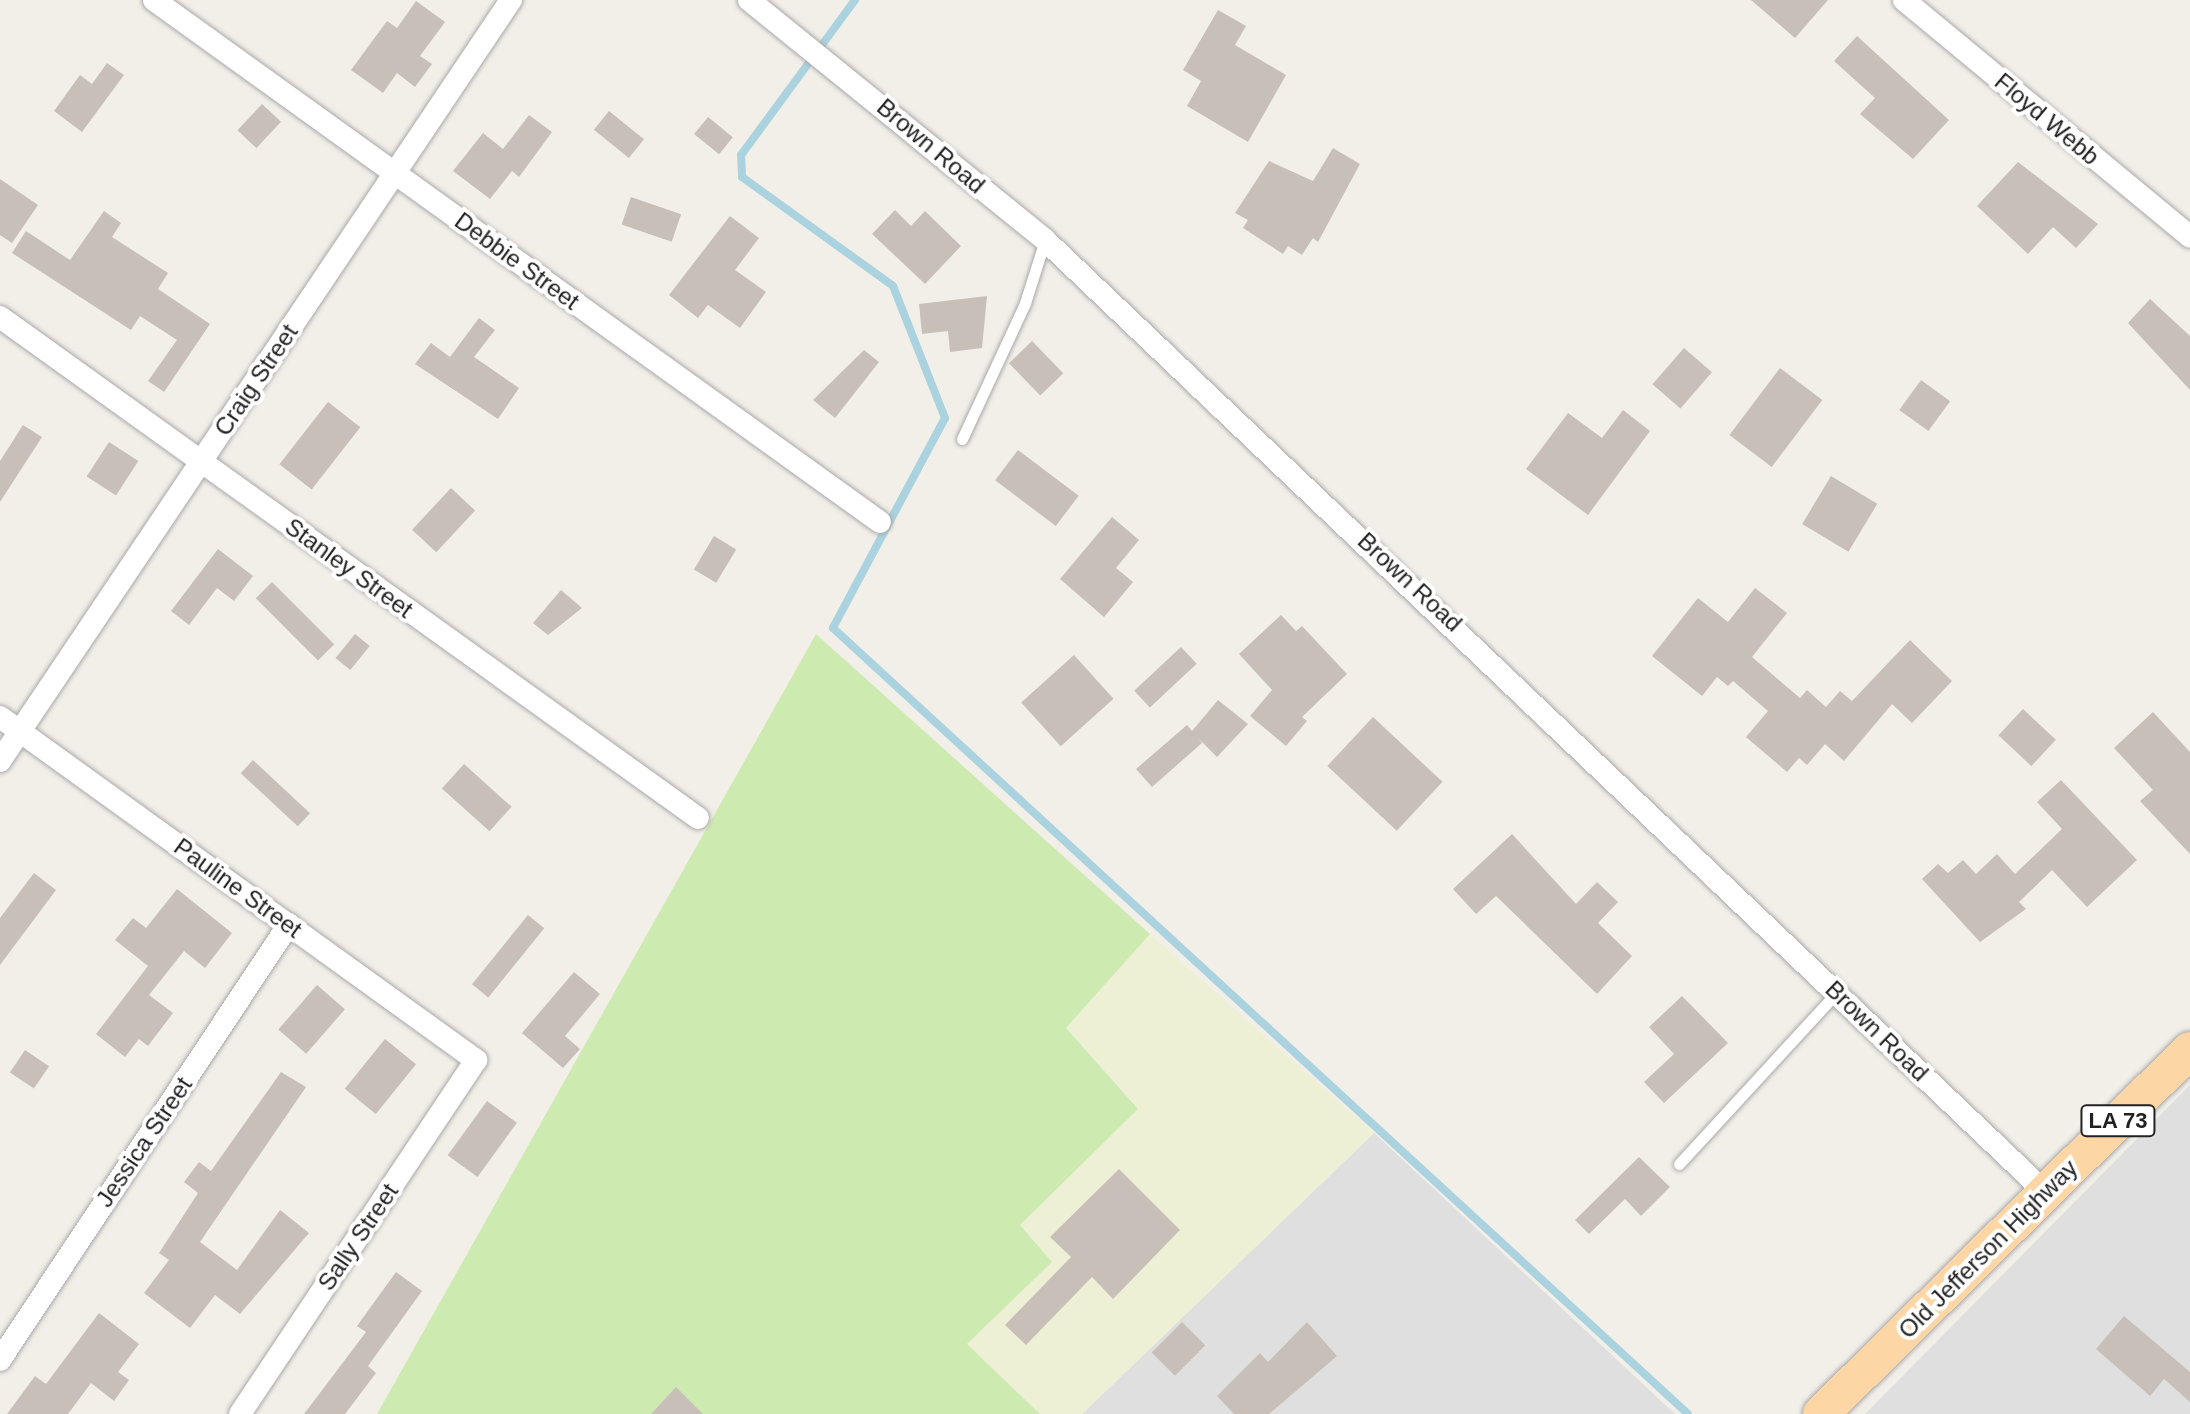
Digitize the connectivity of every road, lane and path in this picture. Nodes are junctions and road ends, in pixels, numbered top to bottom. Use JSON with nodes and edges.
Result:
{"nodes":[{"id":1,"x":154,"y":0,"type":"edge"},
{"id":2,"x":511,"y":0,"type":"edge"},
{"id":3,"x":749,"y":0,"type":"edge"},
{"id":4,"x":1904,"y":0,"type":"edge"},
{"id":5,"x":395,"y":174,"type":"junction"},
{"id":6,"x":2190,"y":237,"type":"edge"},
{"id":7,"x":1045,"y":240,"type":"junction"},
{"id":8,"x":0,"y":317,"type":"edge"},
{"id":9,"x":962,"y":439,"type":"dead end"},
{"id":10,"x":201,"y":462,"type":"junction"},
{"id":11,"x":880,"y":522,"type":"dead end"},
{"id":12,"x":0,"y":717,"type":"edge"},
{"id":13,"x":20,"y":731,"type":"junction"},
{"id":14,"x":0,"y":761,"type":"edge"},
{"id":15,"x":698,"y":818,"type":"dead end"},
{"id":16,"x":289,"y":924,"type":"junction"},
{"id":17,"x":1837,"y":992,"type":"junction"},
{"id":18,"x":2190,"y":1050,"type":"edge"},
{"id":19,"x":476,"y":1060,"type":"joint"},
{"id":20,"x":1679,"y":1164,"type":"dead end"},
{"id":21,"x":2045,"y":1192,"type":"junction"},
{"id":22,"x":0,"y":1360,"type":"edge"},
{"id":23,"x":240,"y":1414,"type":"edge"},
{"id":24,"x":1821,"y":1414,"type":"edge"}],
"edges":[{"from":1,"to":5,"type":"street","name":"Debbie Street"},
{"from":2,"to":5,"type":"street","name":"Craig Street"},
{"from":3,"to":7,"type":"street","name":"Brown Road"},
{"from":4,"to":6,"type":"street","name":"Floyd Webb"},
{"from":5,"to":10,"type":"street","name":"Craig Street"},
{"from":5,"to":11,"type":"street","name":"Debbie Street"},
{"from":7,"to":9,"type":"lane"},
{"from":7,"to":17,"type":"street","name":"Brown Road"},
{"from":8,"to":10,"type":"street","name":"Stanley Street"},
{"from":10,"to":13,"type":"street","name":"Craig Street"},
{"from":10,"to":15,"type":"street","name":"Stanley Street"},
{"from":12,"to":13,"type":"street","name":"Pauline Street"},
{"from":13,"to":14,"type":"street","name":"Craig Street"},
{"from":13,"to":16,"type":"street","name":"Pauline Street"},
{"from":16,"to":19,"type":"street","name":"Pauline Street"},
{"from":16,"to":22,"type":"street","name":"Jessica Street"},
{"from":17,"to":20,"type":"lane"},
{"from":17,"to":21,"type":"street","name":"Brown Road"},
{"from":18,"to":21,"type":"main road","name":"Old Jefferson Highway","number":"LA 73"},
{"from":19,"to":23,"type":"street","name":"Sally Street"},
{"from":21,"to":24,"type":"main road","name":"Old Jefferson Highway","number":"LA 73"}]}
